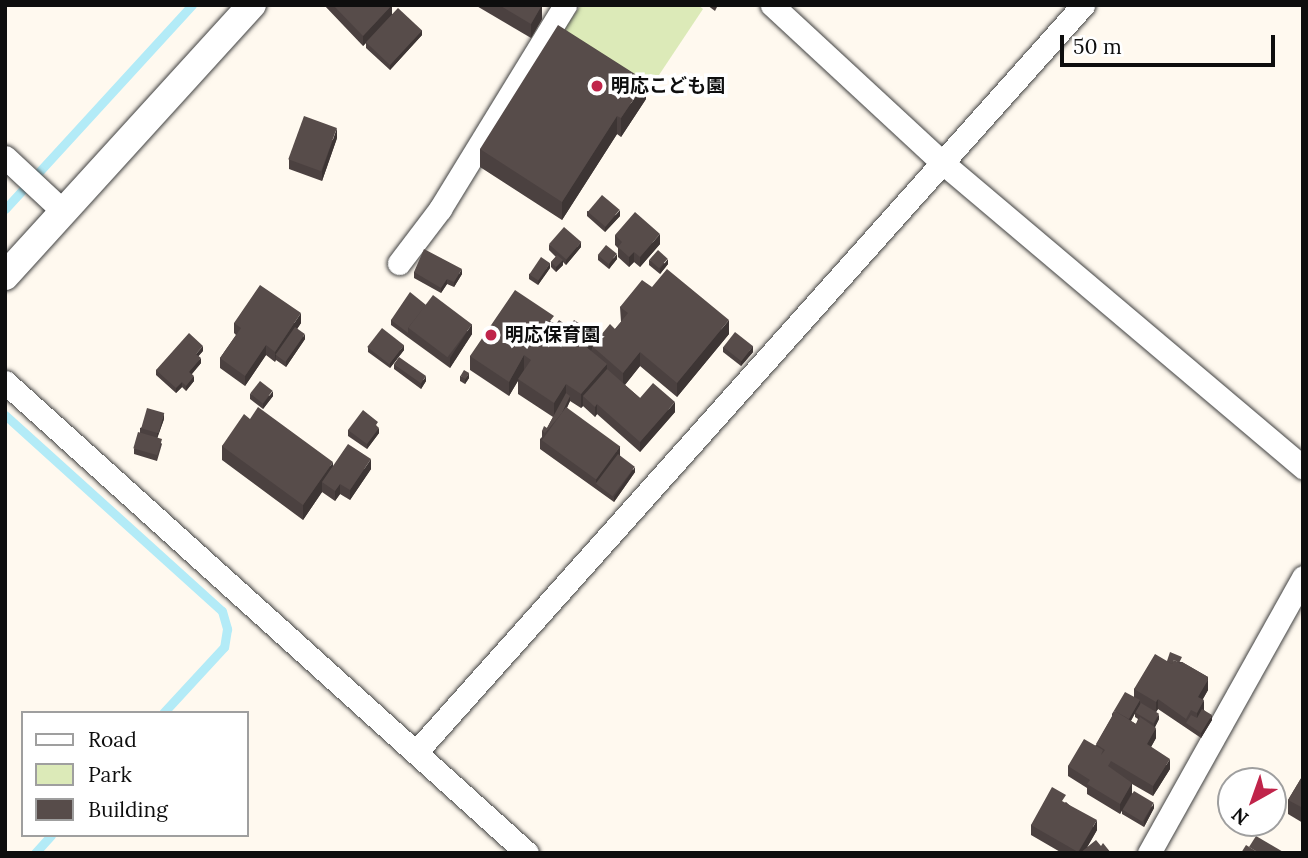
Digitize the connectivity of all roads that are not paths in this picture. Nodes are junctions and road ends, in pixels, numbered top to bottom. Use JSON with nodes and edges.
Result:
{"nodes":[{"id":1,"x":252,"y":5,"type":"edge"},
{"id":2,"x":565,"y":5,"type":"edge"},
{"id":3,"x":772,"y":5,"type":"edge"},
{"id":4,"x":1083,"y":5,"type":"edge"},
{"id":5,"x":5,"y":157,"type":"edge"},
{"id":6,"x":944,"y":164,"type":"junction"},
{"id":7,"x":64,"y":212,"type":"junction"},
{"id":8,"x":399,"y":263,"type":"dead end"},
{"id":9,"x":5,"y":276,"type":"edge"},
{"id":10,"x":5,"y":382,"type":"edge"},
{"id":11,"x":1303,"y":467,"type":"edge"},
{"id":12,"x":1303,"y":577,"type":"edge"},
{"id":13,"x":417,"y":751,"type":"junction"},
{"id":14,"x":527,"y":853,"type":"edge"},
{"id":15,"x":1149,"y":853,"type":"edge"}],
"edges":[{"from":1,"to":7,"type":"street"},
{"from":2,"to":8,"type":"street"},
{"from":3,"to":6,"type":"street"},
{"from":4,"to":6,"type":"street"},
{"from":5,"to":7,"type":"street"},
{"from":6,"to":11,"type":"street"},
{"from":6,"to":13,"type":"street"},
{"from":7,"to":9,"type":"street"},
{"from":10,"to":13,"type":"street"},
{"from":12,"to":15,"type":"street"},
{"from":13,"to":14,"type":"street"}]}
